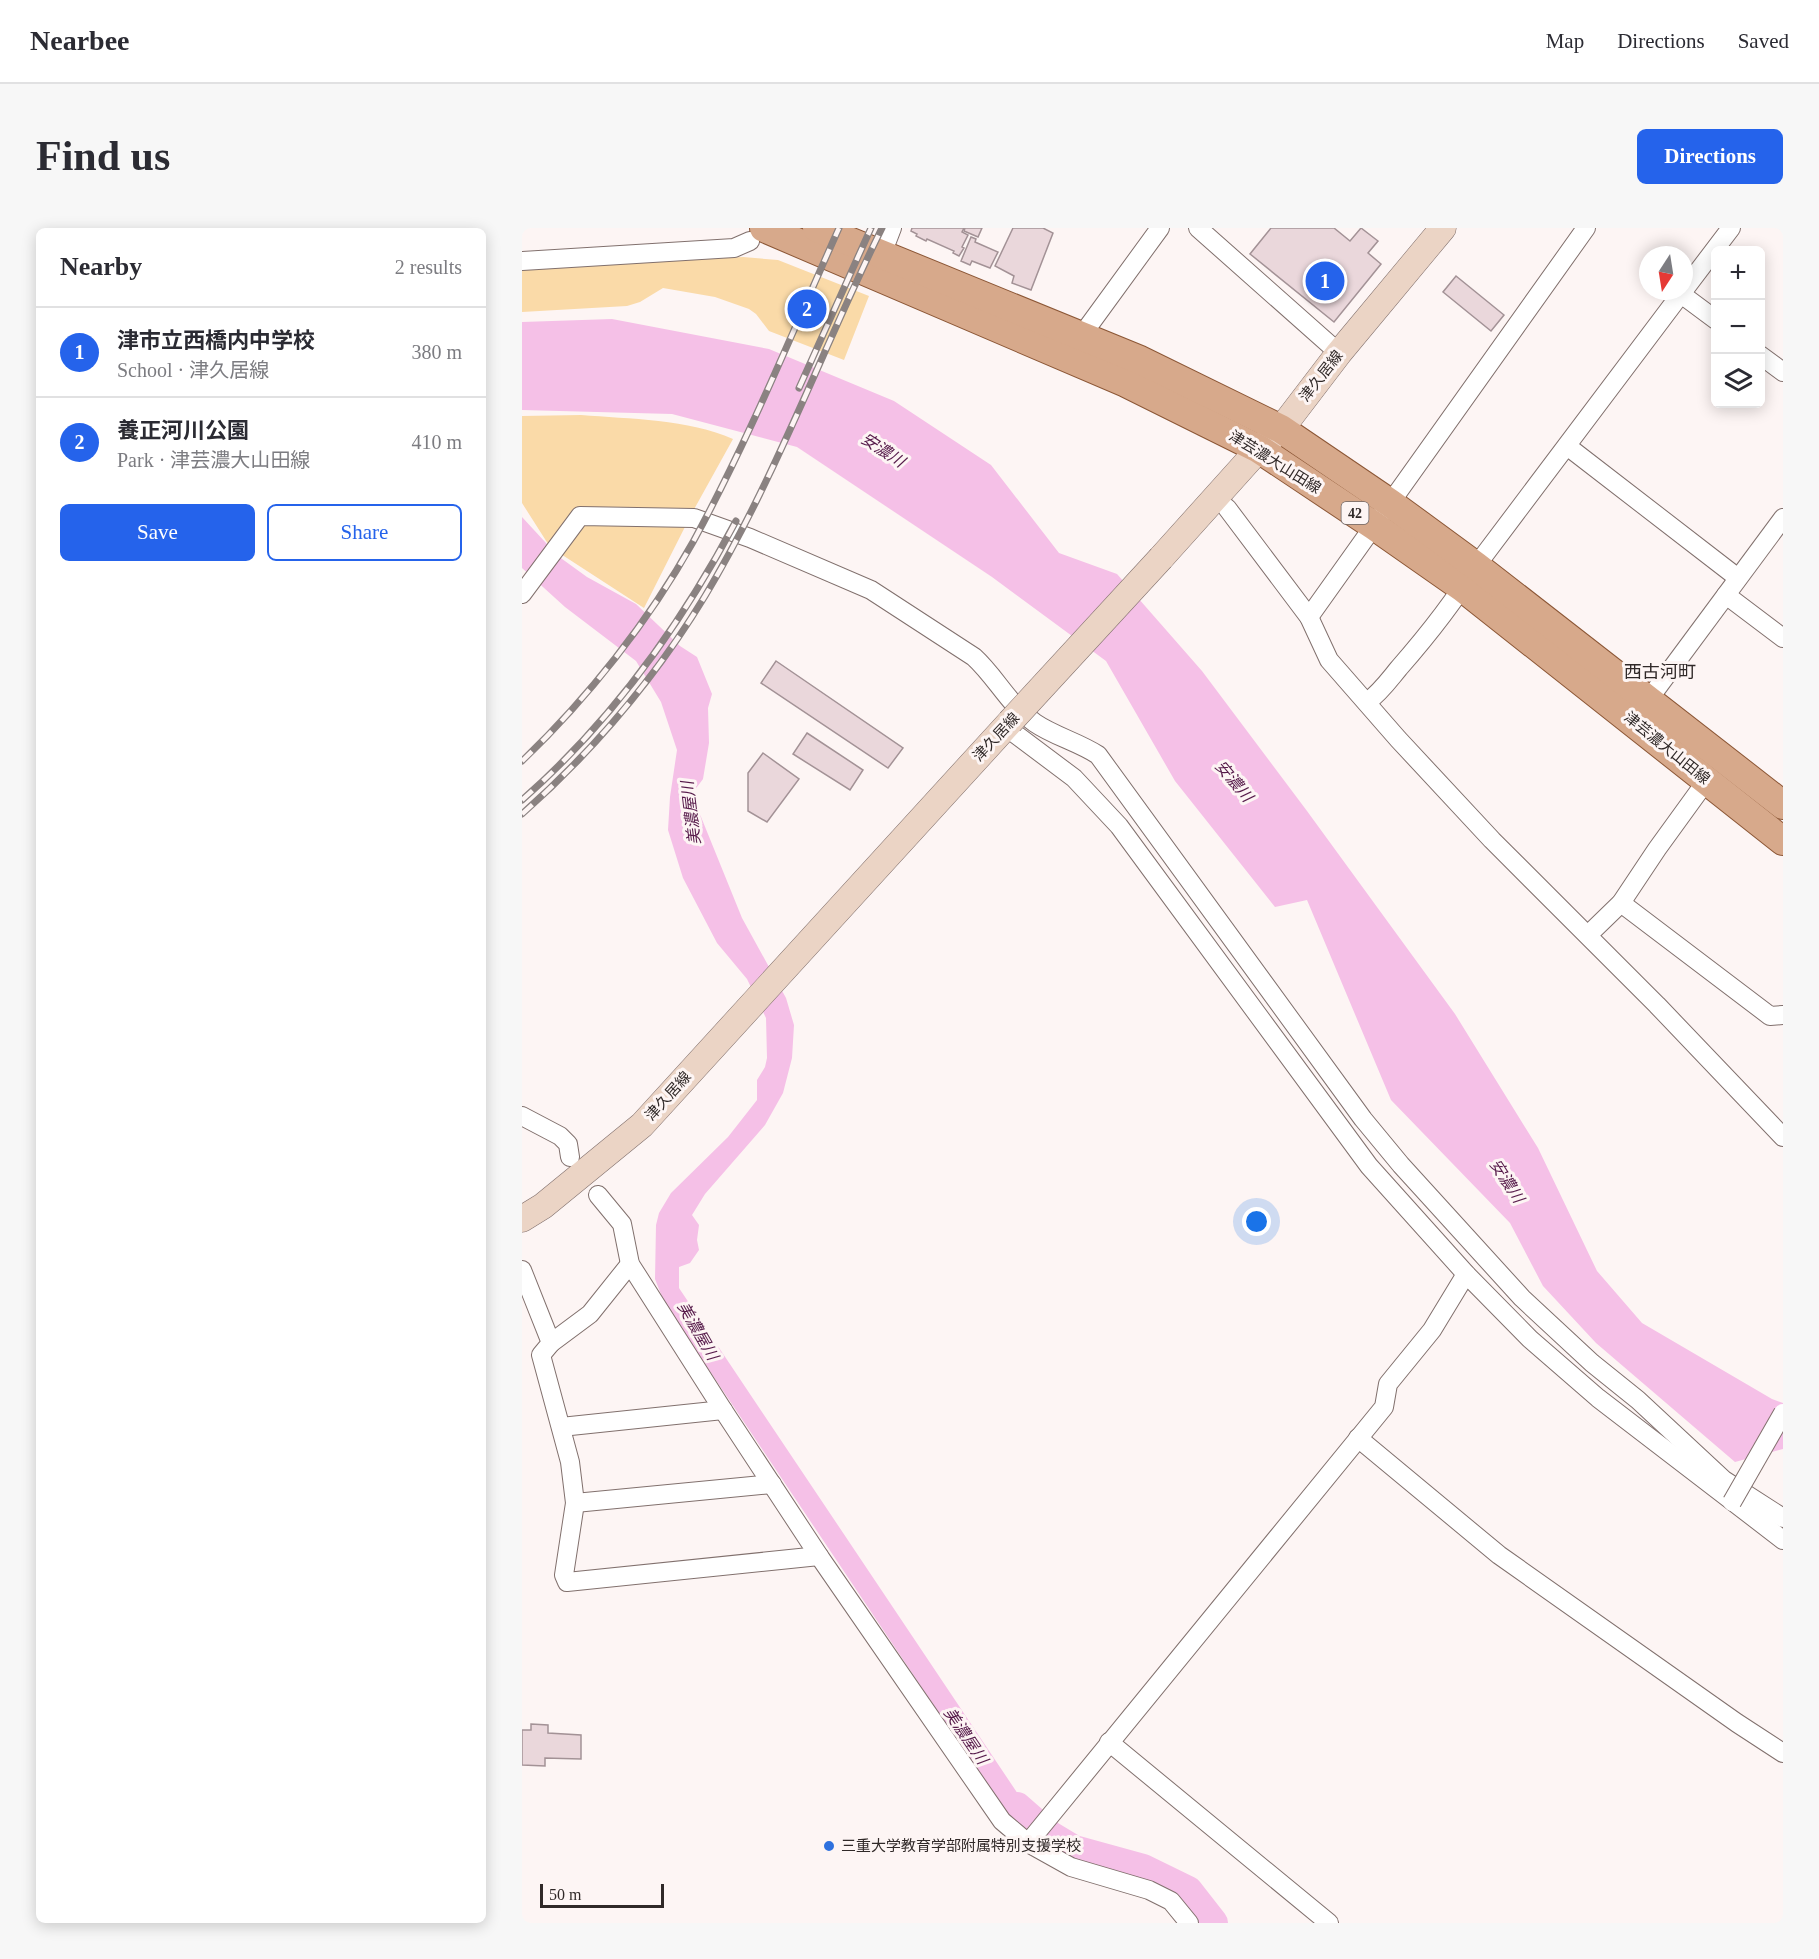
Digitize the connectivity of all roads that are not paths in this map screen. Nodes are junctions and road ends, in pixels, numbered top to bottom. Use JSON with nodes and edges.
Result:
{"nodes":[{"id":1,"x":817,"y":228,"type":"edge"},
{"id":2,"x":1160,"y":228,"type":"edge"},
{"id":3,"x":1198,"y":228,"type":"edge"},
{"id":4,"x":1443,"y":228,"type":"edge"},
{"id":5,"x":1731,"y":228,"type":"edge"},
{"id":6,"x":1582,"y":229,"type":"edge"},
{"id":7,"x":757,"y":234,"type":"edge"},
{"id":8,"x":522,"y":261,"type":"edge"},
{"id":9,"x":1693,"y":279,"type":"edge"},
{"id":10,"x":1677,"y":300,"type":"edge"},
{"id":11,"x":1692,"y":300,"type":"edge"},
{"id":12,"x":1711,"y":316,"type":"edge"},
{"id":13,"x":1082,"y":335,"type":"junction"},
{"id":14,"x":1339,"y":353,"type":"junction"},
{"id":15,"x":1765,"y":358,"type":"edge"},
{"id":16,"x":1783,"y":372,"type":"edge"},
{"id":17,"x":1281,"y":429,"type":"junction"},
{"id":18,"x":1566,"y":446,"type":"junction"},
{"id":19,"x":1259,"y":450,"type":"junction"},
{"id":20,"x":1390,"y":502,"type":"junction"},
{"id":21,"x":1227,"y":508,"type":"dead end"},
{"id":22,"x":1783,"y":518,"type":"edge"},
{"id":23,"x":1373,"y":525,"type":"junction"},
{"id":24,"x":1469,"y":577,"type":"junction"},
{"id":25,"x":1738,"y":578,"type":"junction"},
{"id":26,"x":522,"y":594,"type":"edge"},
{"id":27,"x":1726,"y":595,"type":"junction"},
{"id":28,"x":1309,"y":617,"type":"junction"},
{"id":29,"x":1783,"y":638,"type":"edge"},
{"id":30,"x":1367,"y":702,"type":"junction"},
{"id":31,"x":1641,"y":710,"type":"junction"},
{"id":32,"x":1008,"y":725,"type":"junction"},
{"id":33,"x":1707,"y":780,"type":"junction"},
{"id":34,"x":1783,"y":805,"type":"edge"},
{"id":35,"x":1783,"y":841,"type":"edge"},
{"id":36,"x":1621,"y":903,"type":"junction"},
{"id":37,"x":1588,"y":935,"type":"junction"},
{"id":38,"x":1783,"y":1015,"type":"edge"},
{"id":39,"x":522,"y":1116,"type":"edge"},
{"id":40,"x":1783,"y":1137,"type":"edge"},
{"id":41,"x":570,"y":1157,"type":"dead end"},
{"id":42,"x":598,"y":1195,"type":"dead end"},
{"id":43,"x":522,"y":1219,"type":"edge"},
{"id":44,"x":630,"y":1264,"type":"junction"},
{"id":45,"x":522,"y":1270,"type":"edge"},
{"id":46,"x":1466,"y":1274,"type":"junction"},
{"id":47,"x":551,"y":1343,"type":"junction"},
{"id":48,"x":723,"y":1410,"type":"junction"},
{"id":49,"x":1783,"y":1413,"type":"edge"},
{"id":50,"x":561,"y":1427,"type":"junction"},
{"id":51,"x":1358,"y":1438,"type":"junction"},
{"id":52,"x":772,"y":1484,"type":"junction"},
{"id":53,"x":1732,"y":1502,"type":"junction"},
{"id":54,"x":574,"y":1503,"type":"junction"},
{"id":55,"x":1783,"y":1518,"type":"edge"},
{"id":56,"x":1783,"y":1540,"type":"edge"},
{"id":57,"x":819,"y":1556,"type":"junction"},
{"id":58,"x":1109,"y":1742,"type":"junction"},
{"id":59,"x":1783,"y":1753,"type":"edge"},
{"id":60,"x":1028,"y":1843,"type":"junction"},
{"id":61,"x":1189,"y":1923,"type":"edge"},
{"id":62,"x":1329,"y":1923,"type":"edge"}],
"edges":[{"from":1,"to":13,"type":"main road","name":"津芸濃大山田線","number":"42"},
{"from":2,"to":13,"type":"street"},
{"from":3,"to":14,"type":"street"},
{"from":4,"to":14,"type":"main road","name":"津久居線"},
{"from":5,"to":9,"type":"street"},
{"from":6,"to":20,"type":"street"},
{"from":7,"to":8,"type":"street"},
{"from":7,"to":19,"type":"main road","name":"津芸濃大山田線","number":"42"},
{"from":10,"to":18,"type":"street"},
{"from":11,"to":12,"type":"street"},
{"from":13,"to":17,"type":"main road","name":"津芸濃大山田線","number":"42"},
{"from":14,"to":17,"type":"main road","name":"津久居線"},
{"from":15,"to":16,"type":"street"},
{"from":17,"to":19,"type":"main road","name":"津久居線"},
{"from":17,"to":20,"type":"main road","name":"津芸濃大山田線","number":"42"},
{"from":18,"to":24,"type":"street"},
{"from":18,"to":25,"type":"street"},
{"from":19,"to":23,"type":"main road","name":"津芸濃大山田線","number":"42"},
{"from":19,"to":32,"type":"main road","name":"津久居線","bridge":true},
{"from":20,"to":23,"type":"street"},
{"from":20,"to":24,"type":"main road","name":"津芸濃大山田線","number":"42"},
{"from":21,"to":28,"type":"street"},
{"from":22,"to":25,"type":"street"},
{"from":23,"to":24,"type":"main road","name":"津芸濃大山田線","number":"42"},
{"from":23,"to":28,"type":"street"},
{"from":24,"to":30,"type":"street"},
{"from":24,"to":31,"type":"main road","name":"津芸濃大山田線","number":"42"},
{"from":25,"to":27,"type":"street"},
{"from":26,"to":55,"type":"street"},
{"from":27,"to":29,"type":"street"},
{"from":27,"to":31,"type":"street"},
{"from":28,"to":30,"type":"street"},
{"from":30,"to":37,"type":"street"},
{"from":31,"to":33,"type":"main road","name":"津芸濃大山田線","number":"42"},
{"from":31,"to":34,"type":"main road","name":"津芸濃大山田線","number":"42"},
{"from":32,"to":43,"type":"main road","name":"津久居線"},
{"from":32,"to":46,"type":"street"},
{"from":33,"to":35,"type":"main road","name":"津芸濃大山田線","number":"42"},
{"from":33,"to":36,"type":"street"},
{"from":36,"to":37,"type":"street"},
{"from":36,"to":38,"type":"street"},
{"from":37,"to":40,"type":"street"},
{"from":39,"to":41,"type":"street"},
{"from":42,"to":44,"type":"street"},
{"from":44,"to":47,"type":"street"},
{"from":44,"to":48,"type":"street"},
{"from":45,"to":47,"type":"street"},
{"from":46,"to":51,"type":"street"},
{"from":46,"to":53,"type":"street"},
{"from":47,"to":50,"type":"street"},
{"from":48,"to":50,"type":"street"},
{"from":48,"to":52,"type":"street"},
{"from":49,"to":53,"type":"street","bridge":true},
{"from":50,"to":54,"type":"street"},
{"from":51,"to":58,"type":"street"},
{"from":51,"to":59,"type":"street"},
{"from":52,"to":54,"type":"street"},
{"from":52,"to":57,"type":"street"},
{"from":53,"to":56,"type":"street"},
{"from":54,"to":57,"type":"street"},
{"from":57,"to":60,"type":"street"},
{"from":58,"to":60,"type":"street"},
{"from":58,"to":62,"type":"street"},
{"from":60,"to":61,"type":"street"}]}
